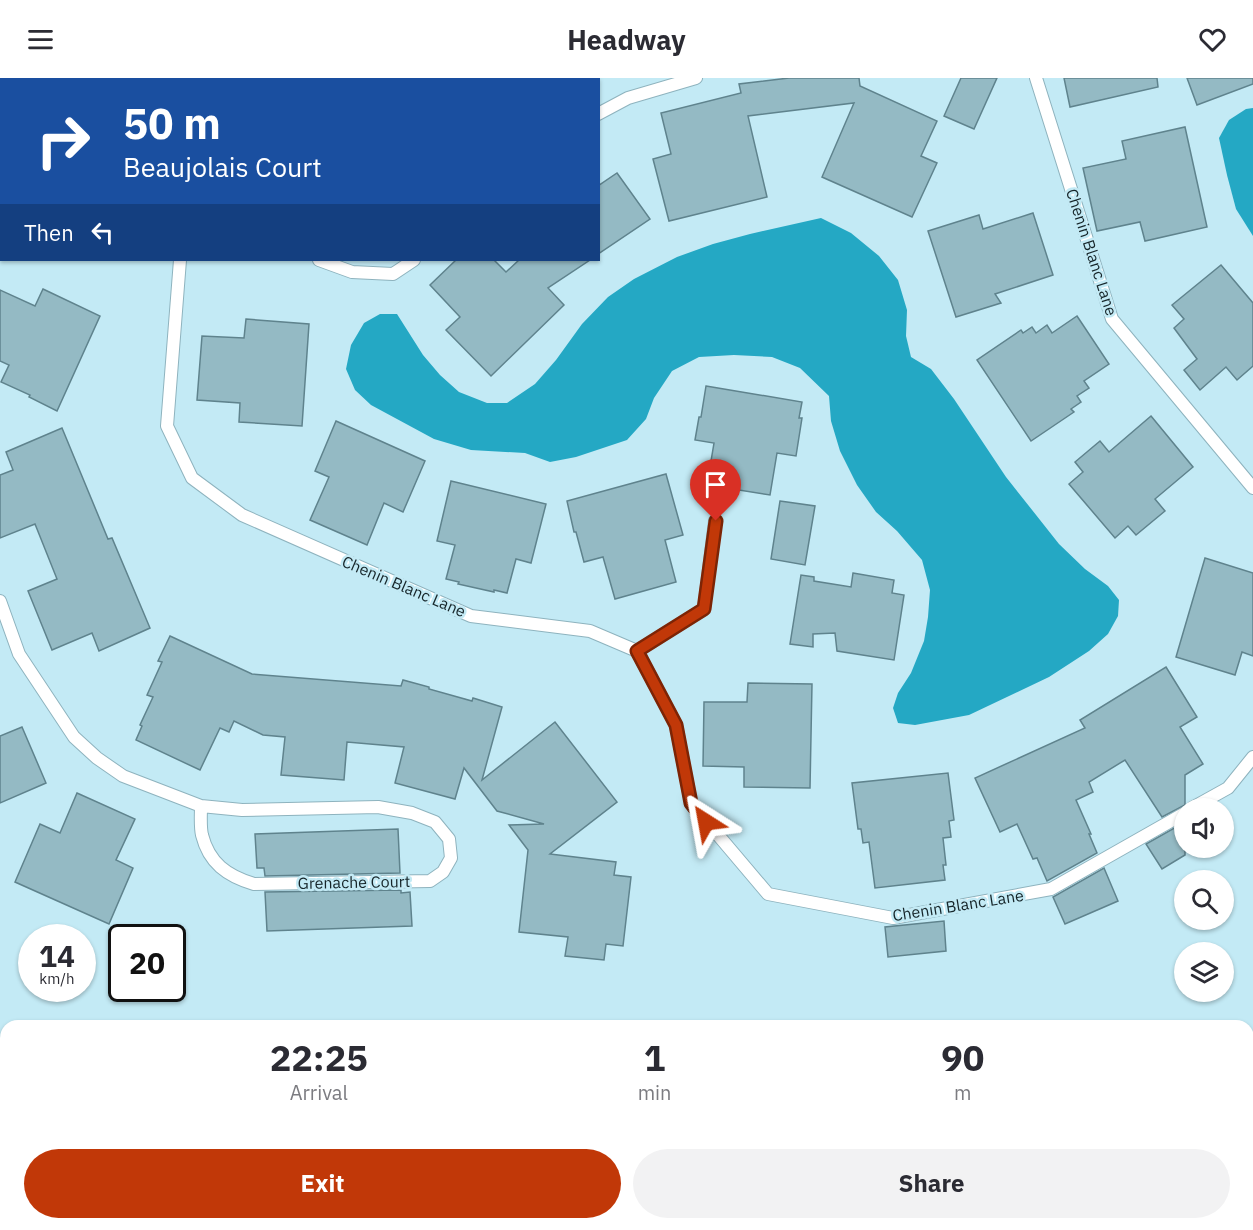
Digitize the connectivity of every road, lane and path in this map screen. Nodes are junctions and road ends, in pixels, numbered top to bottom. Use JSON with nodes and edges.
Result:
{"nodes":[{"id":1,"x":696,"y":78,"type":"edge"},
{"id":2,"x":1036,"y":78,"type":"edge"},
{"id":3,"x":600,"y":113,"type":"edge"},
{"id":4,"x":180,"y":261,"type":"edge"},
{"id":5,"x":322,"y":261,"type":"edge"},
{"id":6,"x":412,"y":261,"type":"edge"},
{"id":7,"x":1253,"y":488,"type":"edge"},
{"id":8,"x":716,"y":521,"type":"dead end"},
{"id":9,"x":0,"y":601,"type":"edge"},
{"id":10,"x":637,"y":651,"type":"junction"},
{"id":11,"x":1253,"y":758,"type":"edge"},
{"id":12,"x":1210,"y":798,"type":"edge"},
{"id":13,"x":201,"y":806,"type":"junction"},
{"id":14,"x":1174,"y":819,"type":"edge"}],
"edges":[{"from":1,"to":3,"type":"lane"},
{"from":2,"to":7,"type":"lane","name":"Chenin Blanc Lane"},
{"from":4,"to":10,"type":"lane","name":"Chenin Blanc Lane"},
{"from":5,"to":6,"type":"lane"},
{"from":8,"to":10,"type":"lane"},
{"from":9,"to":13,"type":"lane","name":"Grenache Court"},
{"from":10,"to":14,"type":"lane","name":"Chenin Blanc Lane"},
{"from":11,"to":12,"type":"lane"},
{"from":13,"to":13,"type":"lane","name":"Grenache Court"}]}
